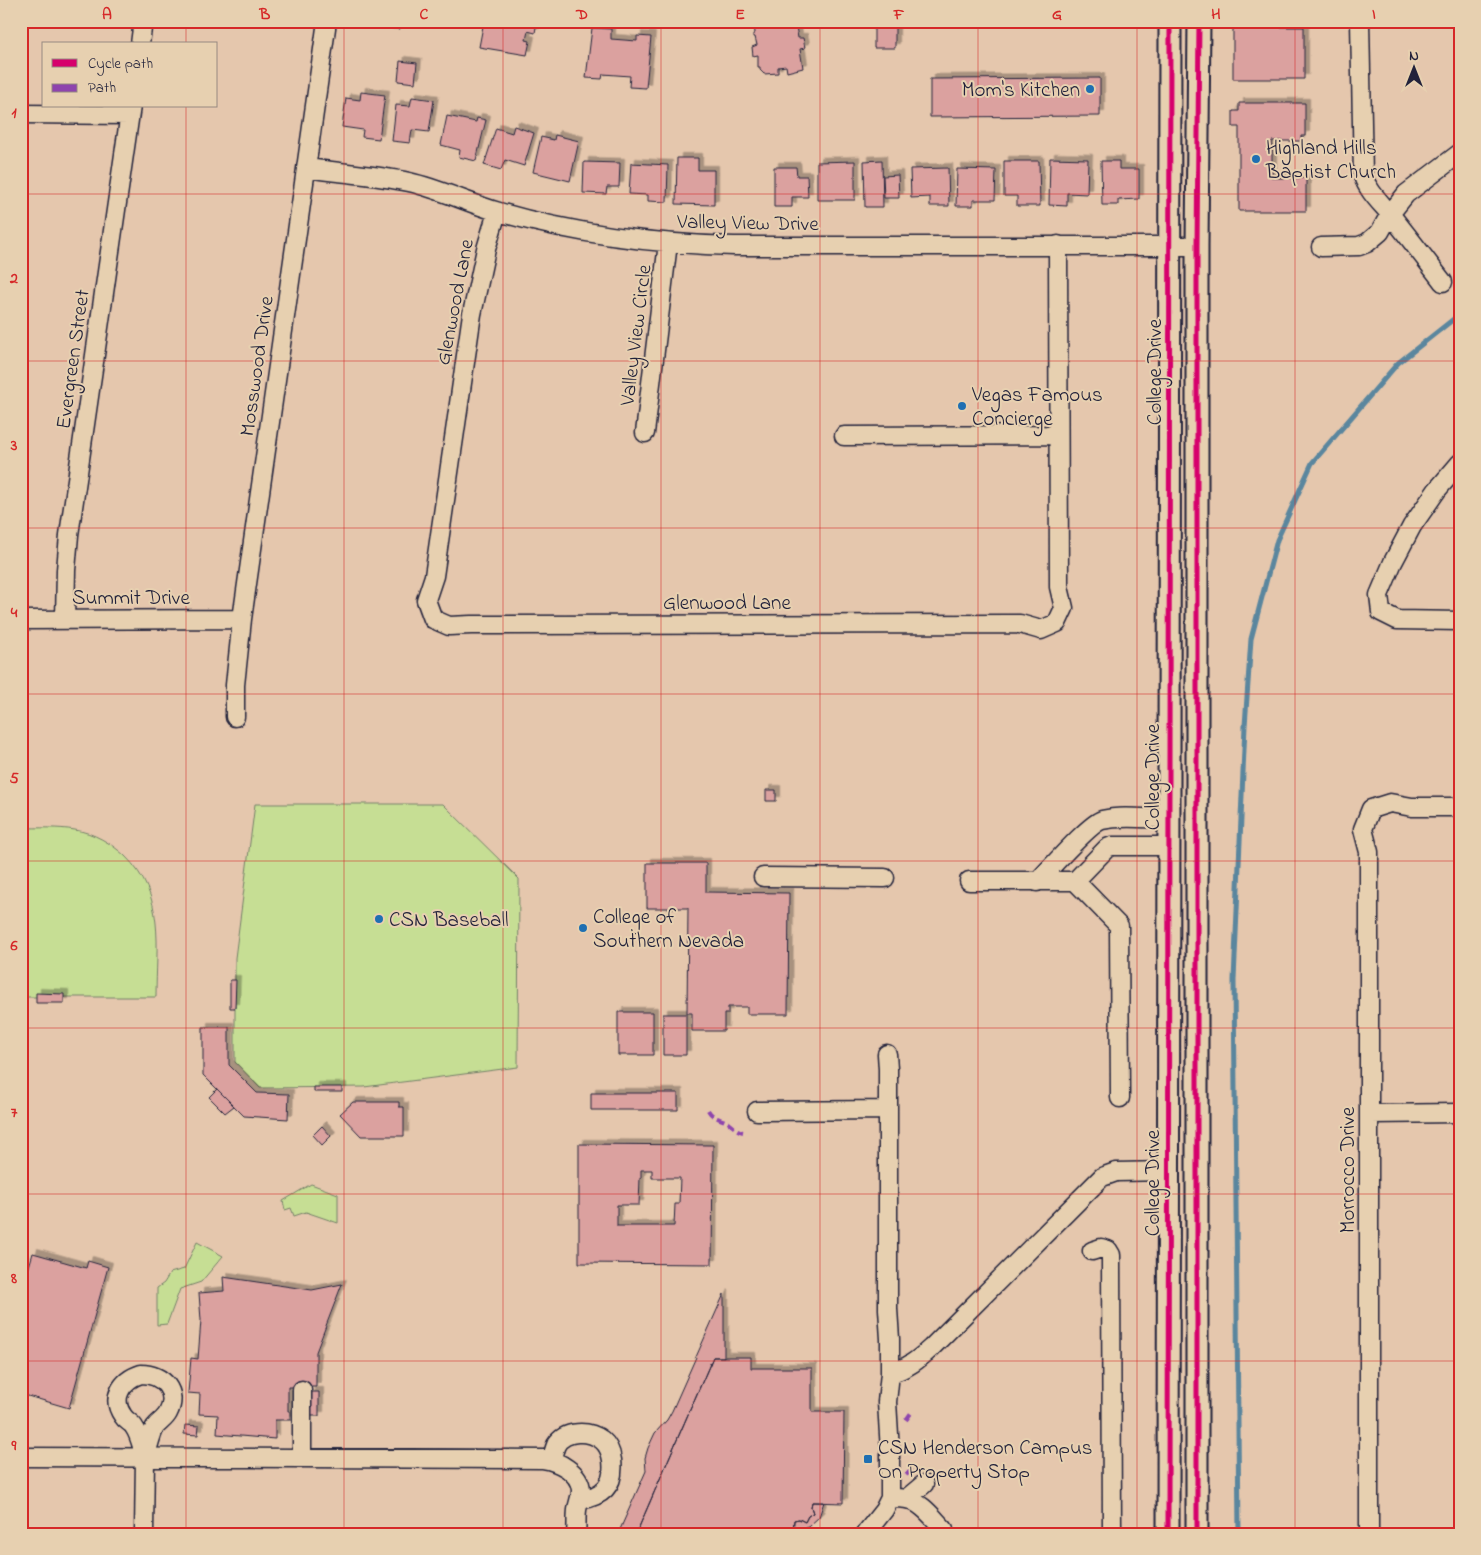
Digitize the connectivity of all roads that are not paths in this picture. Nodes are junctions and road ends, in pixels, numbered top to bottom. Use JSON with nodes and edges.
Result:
{"nodes":[{"id":1,"x":143,"y":21,"type":"edge"},
{"id":2,"x":328,"y":21,"type":"edge"},
{"id":3,"x":1170,"y":21,"type":"edge"},
{"id":4,"x":1185,"y":21,"type":"edge"},
{"id":5,"x":1200,"y":21,"type":"edge"},
{"id":6,"x":1360,"y":21,"type":"edge"},
{"id":7,"x":140,"y":42,"type":"edge"},
{"id":8,"x":130,"y":111,"type":"edge"},
{"id":9,"x":1199,"y":113,"type":"junction"},
{"id":10,"x":21,"y":114,"type":"edge"},
{"id":11,"x":1460,"y":153,"type":"edge"},
{"id":12,"x":307,"y":168,"type":"junction"},
{"id":13,"x":497,"y":212,"type":"junction"},
{"id":14,"x":1390,"y":214,"type":"junction"},
{"id":15,"x":668,"y":243,"type":"junction"},
{"id":16,"x":1058,"y":245,"type":"junction"},
{"id":17,"x":1197,"y":246,"type":"junction"},
{"id":18,"x":1170,"y":247,"type":"junction"},
{"id":19,"x":1321,"y":247,"type":"dead end"},
{"id":20,"x":1443,"y":282,"type":"dead end"},
{"id":21,"x":645,"y":433,"type":"dead end"},
{"id":22,"x":1058,"y":435,"type":"junction"},
{"id":23,"x":844,"y":436,"type":"dead end"},
{"id":24,"x":1460,"y":463,"type":"edge"},
{"id":25,"x":65,"y":619,"type":"junction"},
{"id":26,"x":242,"y":619,"type":"junction"},
{"id":27,"x":21,"y":620,"type":"edge"},
{"id":28,"x":1460,"y":621,"type":"edge"},
{"id":29,"x":235,"y":717,"type":"dead end"},
{"id":30,"x":1460,"y":807,"type":"edge"},
{"id":31,"x":1168,"y":819,"type":"junction"},
{"id":32,"x":1198,"y":820,"type":"junction"},
{"id":33,"x":1168,"y":846,"type":"junction"},
{"id":34,"x":1198,"y":846,"type":"junction"},
{"id":35,"x":763,"y":877,"type":"dead end"},
{"id":36,"x":884,"y":878,"type":"dead end"},
{"id":37,"x":1074,"y":881,"type":"junction"},
{"id":38,"x":970,"y":882,"type":"dead end"},
{"id":39,"x":1037,"y":882,"type":"junction"},
{"id":40,"x":887,"y":1054,"type":"dead end"},
{"id":41,"x":1120,"y":1098,"type":"dead end"},
{"id":42,"x":756,"y":1110,"type":"dead end"},
{"id":43,"x":888,"y":1110,"type":"junction"},
{"id":44,"x":1460,"y":1113,"type":"edge"},
{"id":45,"x":1370,"y":1114,"type":"junction"},
{"id":46,"x":1168,"y":1171,"type":"junction"},
{"id":47,"x":1092,"y":1251,"type":"dead end"},
{"id":48,"x":890,"y":1373,"type":"junction"},
{"id":49,"x":302,"y":1390,"type":"dead end"},
{"id":50,"x":21,"y":1457,"type":"edge"},
{"id":51,"x":145,"y":1457,"type":"junction"},
{"id":52,"x":302,"y":1458,"type":"junction"},
{"id":53,"x":551,"y":1460,"type":"junction"},
{"id":54,"x":924,"y":1484,"type":"dead end"},
{"id":55,"x":898,"y":1498,"type":"junction"},
{"id":56,"x":580,"y":1500,"type":"junction"},
{"id":57,"x":944,"y":1529,"type":"dead end"},
{"id":58,"x":144,"y":1534,"type":"edge"},
{"id":59,"x":576,"y":1534,"type":"edge"},
{"id":60,"x":865,"y":1534,"type":"edge"},
{"id":61,"x":1112,"y":1534,"type":"edge"},
{"id":62,"x":1168,"y":1534,"type":"edge"},
{"id":63,"x":1197,"y":1534,"type":"edge"},
{"id":64,"x":1369,"y":1534,"type":"edge"}],
"edges":[{"from":1,"to":7,"type":"street"},
{"from":2,"to":12,"type":"street","name":"Mosswood Drive"},
{"from":3,"to":18,"type":"main road","name":"College Drive"},
{"from":4,"to":9,"type":"main road"},
{"from":5,"to":9,"type":"main road","name":"College Drive"},
{"from":6,"to":14,"type":"street"},
{"from":8,"to":10,"type":"street"},
{"from":8,"to":25,"type":"street","name":"Evergreen Street"},
{"from":9,"to":17,"type":"main road","name":"College Drive"},
{"from":11,"to":14,"type":"street"},
{"from":12,"to":13,"type":"street","name":"Valley View Drive"},
{"from":12,"to":26,"type":"street","name":"Mosswood Drive"},
{"from":13,"to":15,"type":"street","name":"Valley View Drive"},
{"from":13,"to":22,"type":"street","name":"Glenwood Lane"},
{"from":14,"to":19,"type":"street"},
{"from":14,"to":20,"type":"street"},
{"from":15,"to":16,"type":"street","name":"Valley View Drive"},
{"from":15,"to":21,"type":"street","name":"Valley View Circle"},
{"from":16,"to":18,"type":"street","name":"Valley View Drive"},
{"from":16,"to":22,"type":"street","name":"Glenwood Lane"},
{"from":17,"to":18,"type":"street","name":"Valley View Drive"},
{"from":17,"to":32,"type":"main road","name":"College Drive"},
{"from":18,"to":31,"type":"main road","name":"College Drive"},
{"from":22,"to":23,"type":"street"},
{"from":24,"to":28,"type":"street"},
{"from":25,"to":26,"type":"street","name":"Summit Drive"},
{"from":25,"to":27,"type":"street","name":"Summit Drive"},
{"from":26,"to":29,"type":"street","name":"Mosswood Drive"},
{"from":30,"to":45,"type":"street","name":"Morrocco Drive"},
{"from":31,"to":32,"type":"main road"},
{"from":31,"to":33,"type":"main road","name":"College Drive"},
{"from":31,"to":39,"type":"street"},
{"from":32,"to":34,"type":"main road","name":"College Drive"},
{"from":33,"to":34,"type":"main road"},
{"from":33,"to":37,"type":"street"},
{"from":33,"to":46,"type":"main road","name":"College Drive"},
{"from":34,"to":63,"type":"main road","name":"College Drive"},
{"from":35,"to":36,"type":"street"},
{"from":37,"to":39,"type":"street"},
{"from":37,"to":41,"type":"street"},
{"from":38,"to":39,"type":"street"},
{"from":40,"to":43,"type":"street"},
{"from":42,"to":43,"type":"street"},
{"from":43,"to":48,"type":"street"},
{"from":44,"to":45,"type":"street"},
{"from":45,"to":64,"type":"street","name":"Morrocco Drive"},
{"from":46,"to":48,"type":"street"},
{"from":46,"to":62,"type":"main road","name":"College Drive"},
{"from":47,"to":61,"type":"street"},
{"from":48,"to":55,"type":"street"},
{"from":49,"to":52,"type":"street"},
{"from":50,"to":51,"type":"street"},
{"from":51,"to":52,"type":"street"},
{"from":51,"to":58,"type":"street"},
{"from":52,"to":53,"type":"street"},
{"from":53,"to":56,"type":"street"},
{"from":53,"to":56,"type":"street"},
{"from":54,"to":55,"type":"street"},
{"from":55,"to":57,"type":"street"},
{"from":55,"to":60,"type":"street"},
{"from":56,"to":59,"type":"street"}]}
